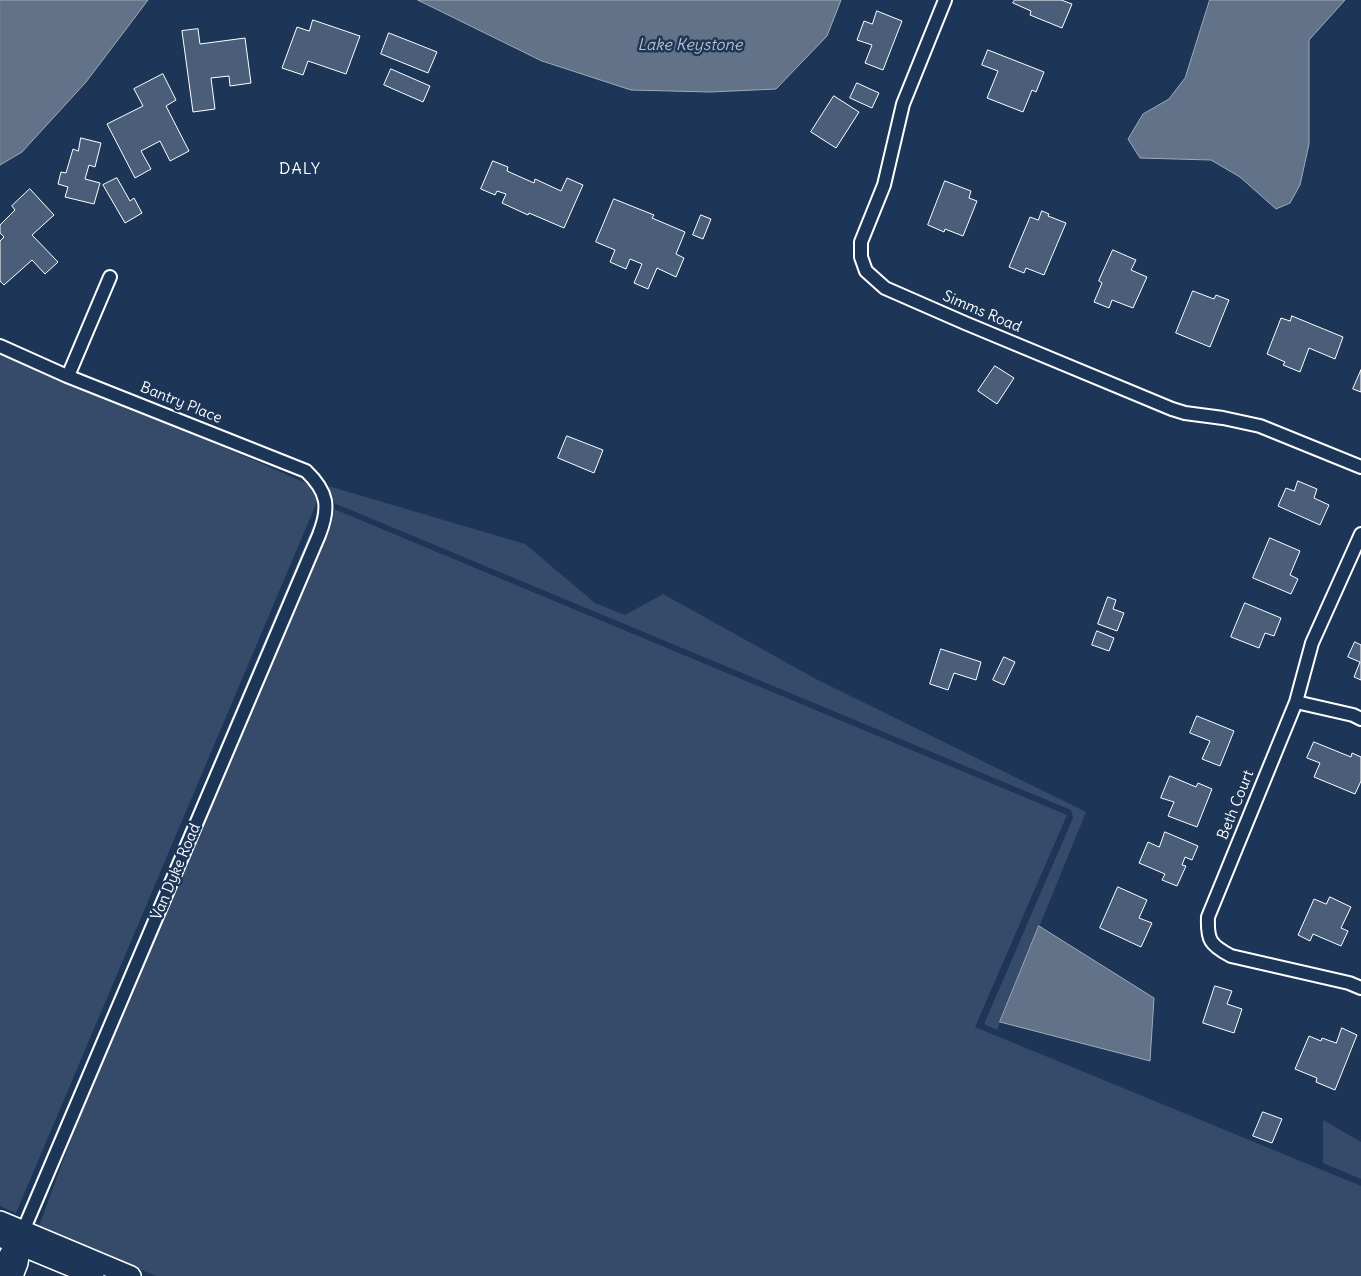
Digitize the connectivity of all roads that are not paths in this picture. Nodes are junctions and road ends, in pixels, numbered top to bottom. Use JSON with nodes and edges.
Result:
{"nodes":[{"id":1,"x":945,"y":0,"type":"edge"},
{"id":2,"x":110,"y":278,"type":"dead end"},
{"id":3,"x":0,"y":346,"type":"edge"},
{"id":4,"x":68,"y":376,"type":"junction"},
{"id":5,"x":1361,"y":467,"type":"edge"},
{"id":6,"x":327,"y":512,"type":"joint"},
{"id":7,"x":1361,"y":534,"type":"edge"},
{"id":8,"x":1296,"y":702,"type":"junction"},
{"id":9,"x":1361,"y":719,"type":"edge"},
{"id":10,"x":1361,"y":988,"type":"edge"},
{"id":11,"x":0,"y":1221,"type":"edge"},
{"id":12,"x":15,"y":1239,"type":"edge"},
{"id":13,"x":0,"y":1271,"type":"edge"},
{"id":14,"x":13,"y":1276,"type":"edge"},
{"id":15,"x":94,"y":1276,"type":"edge"},
{"id":16,"x":131,"y":1276,"type":"edge"}],
"edges":[{"from":1,"to":5,"type":"street","name":"Simms Road"},
{"from":2,"to":4,"type":"street"},
{"from":3,"to":4,"type":"street","name":"Bantry Place"},
{"from":4,"to":6,"type":"street","name":"Bantry Place"},
{"from":6,"to":12,"type":"street","name":"Van Dyke Road"},
{"from":7,"to":8,"type":"street","name":"Beth Court"},
{"from":8,"to":9,"type":"street"},
{"from":8,"to":10,"type":"street","name":"Beth Court"},
{"from":11,"to":12,"type":"main road"},
{"from":12,"to":13,"type":"main road","name":"Van Dyke Road"},
{"from":12,"to":14,"type":"main road","name":"Van Dyke Road"},
{"from":12,"to":15,"type":"main road"},
{"from":12,"to":16,"type":"main road"}]}
